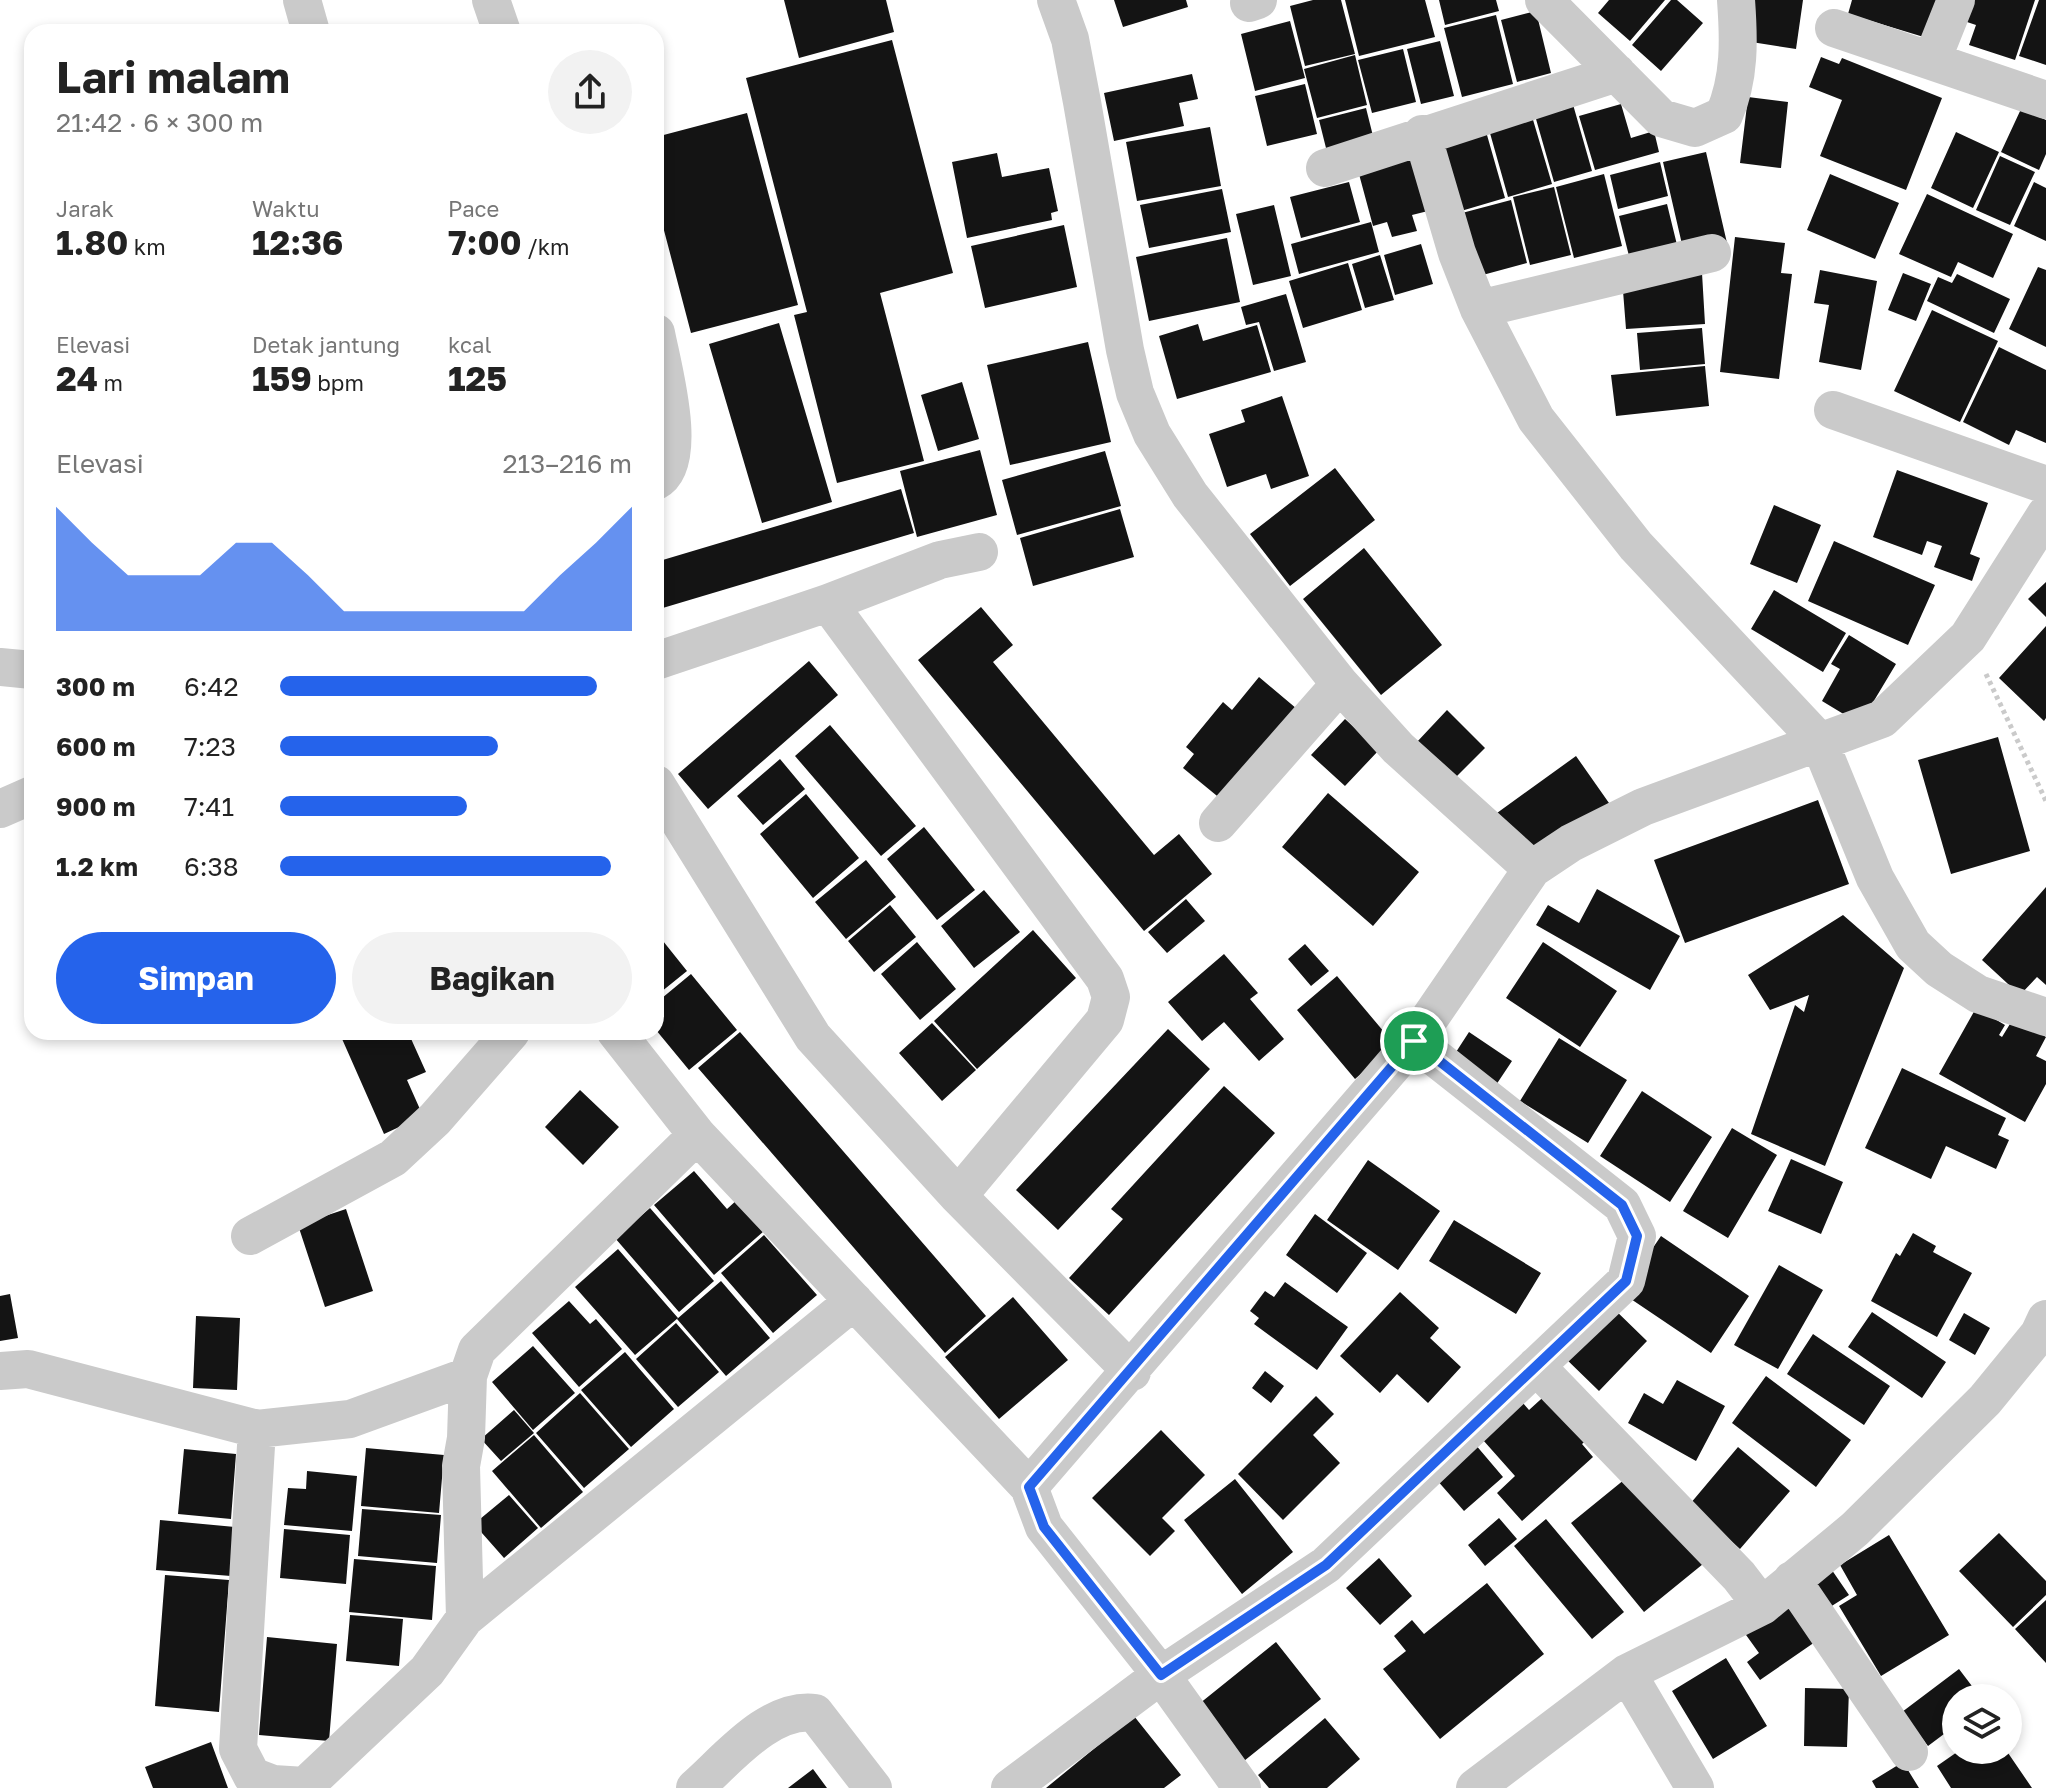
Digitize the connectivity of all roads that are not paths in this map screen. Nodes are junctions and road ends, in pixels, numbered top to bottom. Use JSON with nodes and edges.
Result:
{"nodes":[{"id":1,"x":302,"y":0,"type":"edge"},
{"id":2,"x":491,"y":0,"type":"edge"},
{"id":3,"x":1056,"y":0,"type":"edge"},
{"id":4,"x":1544,"y":0,"type":"edge"},
{"id":5,"x":1736,"y":0,"type":"edge"},
{"id":6,"x":1956,"y":0,"type":"edge"},
{"id":7,"x":309,"y":24,"type":"edge"},
{"id":8,"x":499,"y":24,"type":"edge"},
{"id":9,"x":1834,"y":28,"type":"dead end"},
{"id":10,"x":1932,"y":60,"type":"junction"},
{"id":11,"x":1617,"y":73,"type":"junction"},
{"id":12,"x":2046,"y":100,"type":"edge"},
{"id":13,"x":1422,"y":134,"type":"junction"},
{"id":14,"x":1325,"y":168,"type":"dead end"},
{"id":15,"x":1712,"y":253,"type":"dead end"},
{"id":16,"x":1479,"y":309,"type":"junction"},
{"id":17,"x":664,"y":379,"type":"edge"},
{"id":18,"x":1833,"y":410,"type":"dead end"},
{"id":19,"x":664,"y":474,"type":"edge"},
{"id":20,"x":2046,"y":485,"type":"edge"},
{"id":21,"x":2046,"y":514,"type":"edge"},
{"id":22,"x":979,"y":552,"type":"dead end"},
{"id":23,"x":828,"y":603,"type":"junction"},
{"id":24,"x":664,"y":658,"type":"edge"},
{"id":25,"x":0,"y":667,"type":"edge"},
{"id":26,"x":24,"y":669,"type":"edge"},
{"id":27,"x":1340,"y":684,"type":"junction"},
{"id":28,"x":1819,"y":741,"type":"junction"},
{"id":29,"x":664,"y":797,"type":"edge"},
{"id":30,"x":24,"y":798,"type":"edge"},
{"id":31,"x":0,"y":809,"type":"edge"},
{"id":32,"x":1218,"y":823,"type":"dead end"},
{"id":33,"x":1532,"y":869,"type":"junction"},
{"id":34,"x":2046,"y":1017,"type":"edge"},
{"id":35,"x":504,"y":1040,"type":"edge"},
{"id":36,"x":622,"y":1040,"type":"edge"},
{"id":37,"x":1414,"y":1041,"type":"junction"},
{"id":38,"x":697,"y":1135,"type":"junction"},
{"id":39,"x":958,"y":1196,"type":"junction"},
{"id":40,"x":250,"y":1236,"type":"dead end"},
{"id":41,"x":854,"y":1301,"type":"junction"},
{"id":42,"x":2046,"y":1319,"type":"edge"},
{"id":43,"x":1536,"y":1366,"type":"junction"},
{"id":44,"x":0,"y":1371,"type":"edge"},
{"id":45,"x":1132,"y":1372,"type":"junction"},
{"id":46,"x":468,"y":1376,"type":"junction"},
{"id":47,"x":257,"y":1429,"type":"junction"},
{"id":48,"x":1029,"y":1487,"type":"junction"},
{"id":49,"x":1792,"y":1580,"type":"junction"},
{"id":50,"x":1762,"y":1606,"type":"junction"},
{"id":51,"x":465,"y":1618,"type":"junction"},
{"id":52,"x":1627,"y":1673,"type":"junction"},
{"id":53,"x":1161,"y":1675,"type":"junction"},
{"id":54,"x":1909,"y":1752,"type":"dead end"},
{"id":55,"x":695,"y":1788,"type":"edge"},
{"id":56,"x":873,"y":1788,"type":"edge"},
{"id":57,"x":1010,"y":1788,"type":"edge"},
{"id":58,"x":1242,"y":1788,"type":"edge"},
{"id":59,"x":1475,"y":1788,"type":"edge"},
{"id":60,"x":1695,"y":1788,"type":"edge"}],
"edges":[{"from":1,"to":7,"type":"street"},
{"from":2,"to":8,"type":"street"},
{"from":3,"to":27,"type":"street"},
{"from":4,"to":11,"type":"street"},
{"from":5,"to":11,"type":"street"},
{"from":6,"to":10,"type":"street"},
{"from":9,"to":10,"type":"street"},
{"from":10,"to":12,"type":"street"},
{"from":11,"to":13,"type":"street"},
{"from":13,"to":14,"type":"street"},
{"from":13,"to":16,"type":"street"},
{"from":15,"to":16,"type":"street"},
{"from":16,"to":28,"type":"street"},
{"from":17,"to":19,"type":"street"},
{"from":18,"to":20,"type":"street"},
{"from":21,"to":28,"type":"street"},
{"from":22,"to":23,"type":"street"},
{"from":23,"to":24,"type":"street"},
{"from":23,"to":39,"type":"street"},
{"from":25,"to":26,"type":"street"},
{"from":27,"to":32,"type":"street"},
{"from":27,"to":33,"type":"street"},
{"from":28,"to":33,"type":"street"},
{"from":28,"to":34,"type":"street"},
{"from":29,"to":39,"type":"street"},
{"from":30,"to":31,"type":"street"},
{"from":33,"to":37,"type":"street"},
{"from":35,"to":40,"type":"street"},
{"from":36,"to":38,"type":"street"},
{"from":37,"to":43,"type":"street"},
{"from":37,"to":45,"type":"street"},
{"from":38,"to":41,"type":"street"},
{"from":38,"to":46,"type":"street"},
{"from":39,"to":45,"type":"street"},
{"from":41,"to":48,"type":"street"},
{"from":41,"to":51,"type":"street"},
{"from":42,"to":49,"type":"street"},
{"from":43,"to":50,"type":"street"},
{"from":43,"to":53,"type":"street"},
{"from":44,"to":47,"type":"street"},
{"from":45,"to":48,"type":"street"},
{"from":46,"to":47,"type":"street"},
{"from":46,"to":51,"type":"street"},
{"from":47,"to":51,"type":"street"},
{"from":48,"to":53,"type":"street"},
{"from":49,"to":50,"type":"street"},
{"from":49,"to":54,"type":"street"},
{"from":50,"to":52,"type":"street"},
{"from":52,"to":59,"type":"street"},
{"from":52,"to":60,"type":"street"},
{"from":53,"to":57,"type":"street"},
{"from":53,"to":58,"type":"street"},
{"from":55,"to":56,"type":"street"}]}
